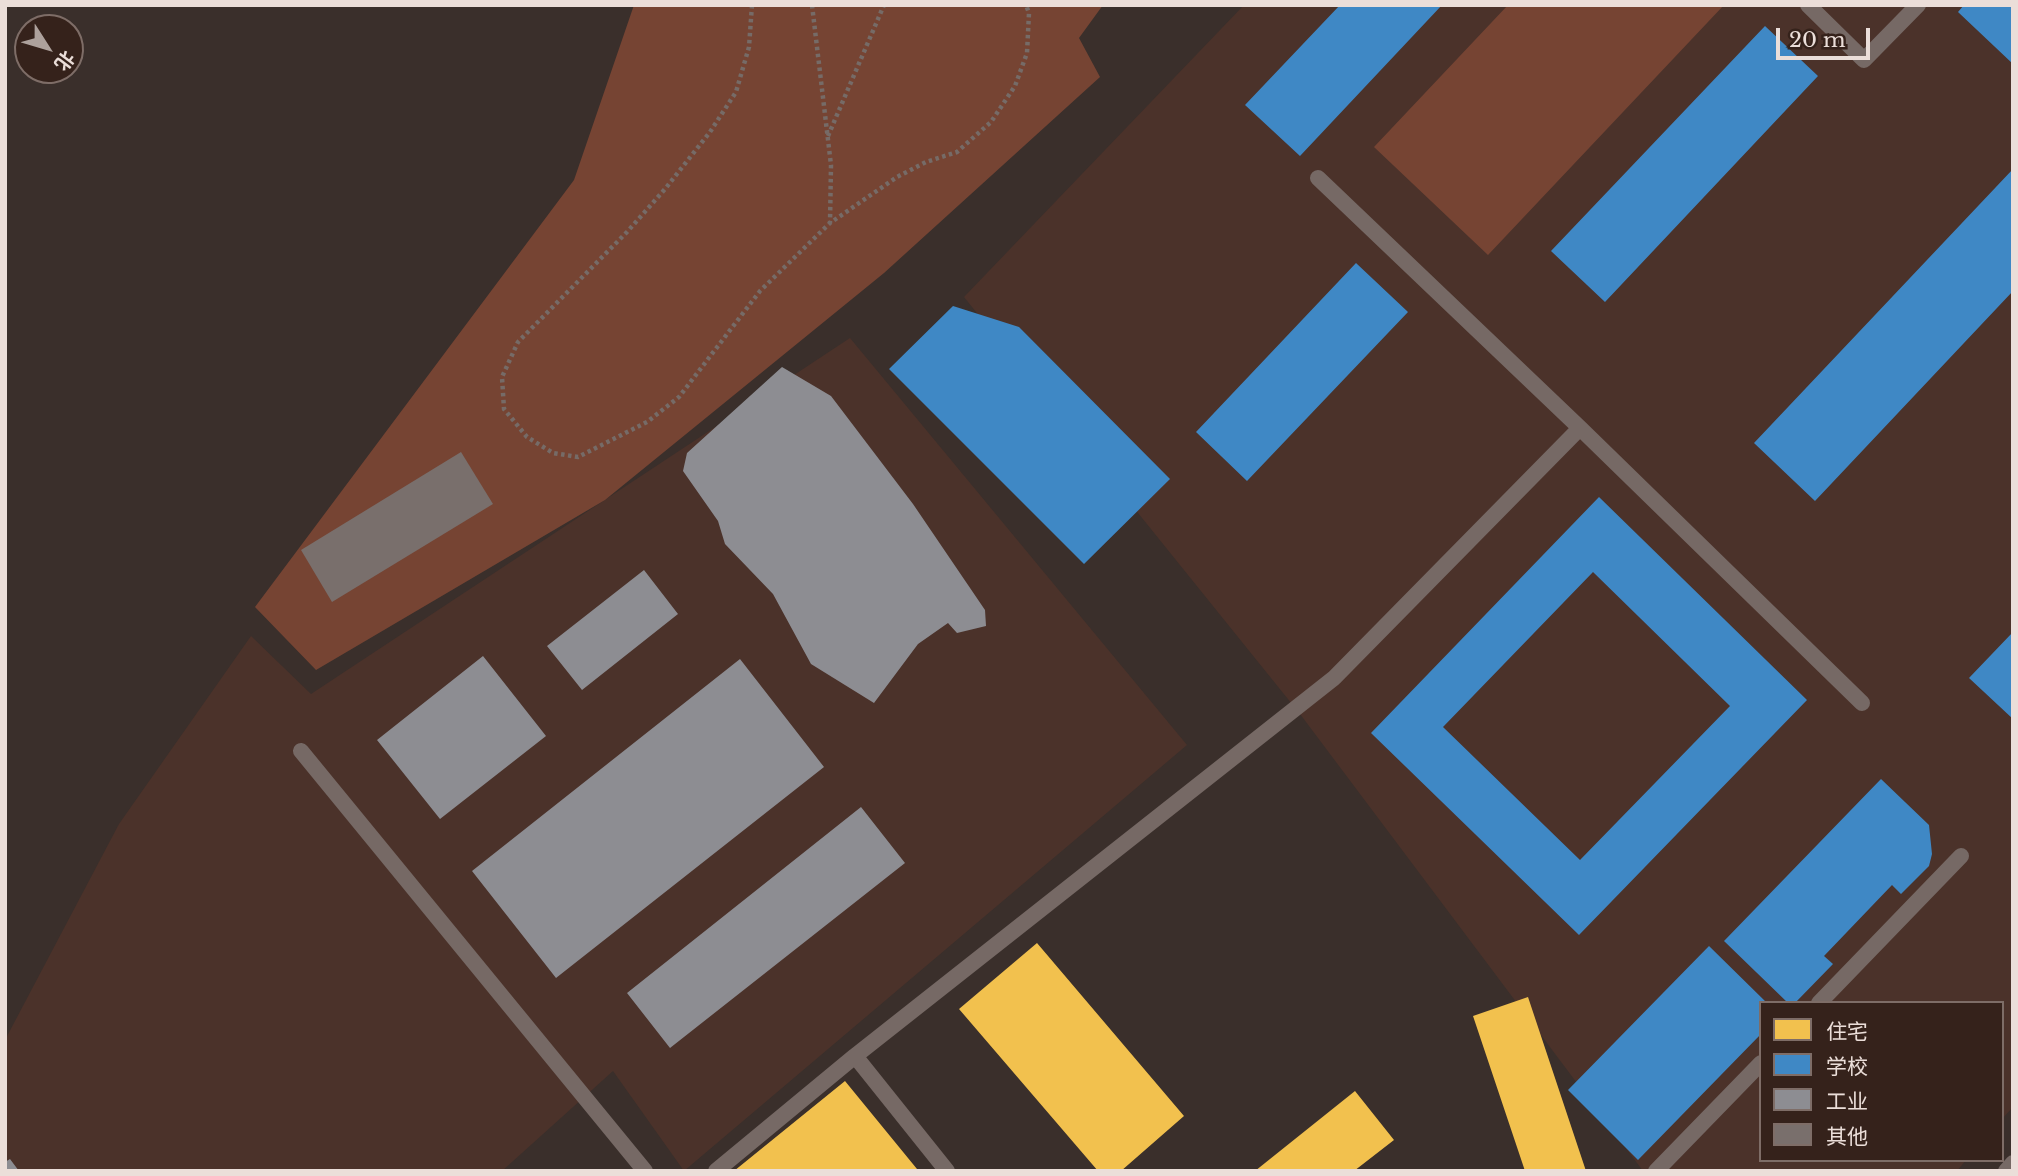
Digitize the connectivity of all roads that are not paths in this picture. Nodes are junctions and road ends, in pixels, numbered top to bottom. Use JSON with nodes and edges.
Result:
{"nodes":[{"id":1,"x":1808,"y":5,"type":"edge"},
{"id":2,"x":1918,"y":5,"type":"edge"},
{"id":3,"x":1318,"y":178,"type":"dead end"},
{"id":4,"x":1580,"y":428,"type":"junction"},
{"id":5,"x":1862,"y":702,"type":"dead end"},
{"id":6,"x":301,"y":751,"type":"dead end"},
{"id":7,"x":1961,"y":856,"type":"dead end"},
{"id":8,"x":1821,"y":1001,"type":"edge"},
{"id":9,"x":855,"y":1056,"type":"junction"},
{"id":10,"x":1759,"y":1065,"type":"edge"},
{"id":11,"x":2013,"y":1164,"type":"edge"},
{"id":12,"x":645,"y":1171,"type":"edge"},
{"id":13,"x":716,"y":1171,"type":"edge"},
{"id":14,"x":947,"y":1171,"type":"edge"},
{"id":15,"x":1656,"y":1171,"type":"edge"},
{"id":16,"x":2006,"y":1171,"type":"edge"}],
"edges":[{"from":1,"to":2,"type":"lane"},
{"from":3,"to":4,"type":"lane"},
{"from":4,"to":5,"type":"lane"},
{"from":4,"to":9,"type":"lane"},
{"from":6,"to":12,"type":"lane"},
{"from":7,"to":8,"type":"lane"},
{"from":9,"to":13,"type":"lane"},
{"from":9,"to":14,"type":"lane"},
{"from":10,"to":15,"type":"lane"},
{"from":11,"to":16,"type":"lane"}]}
